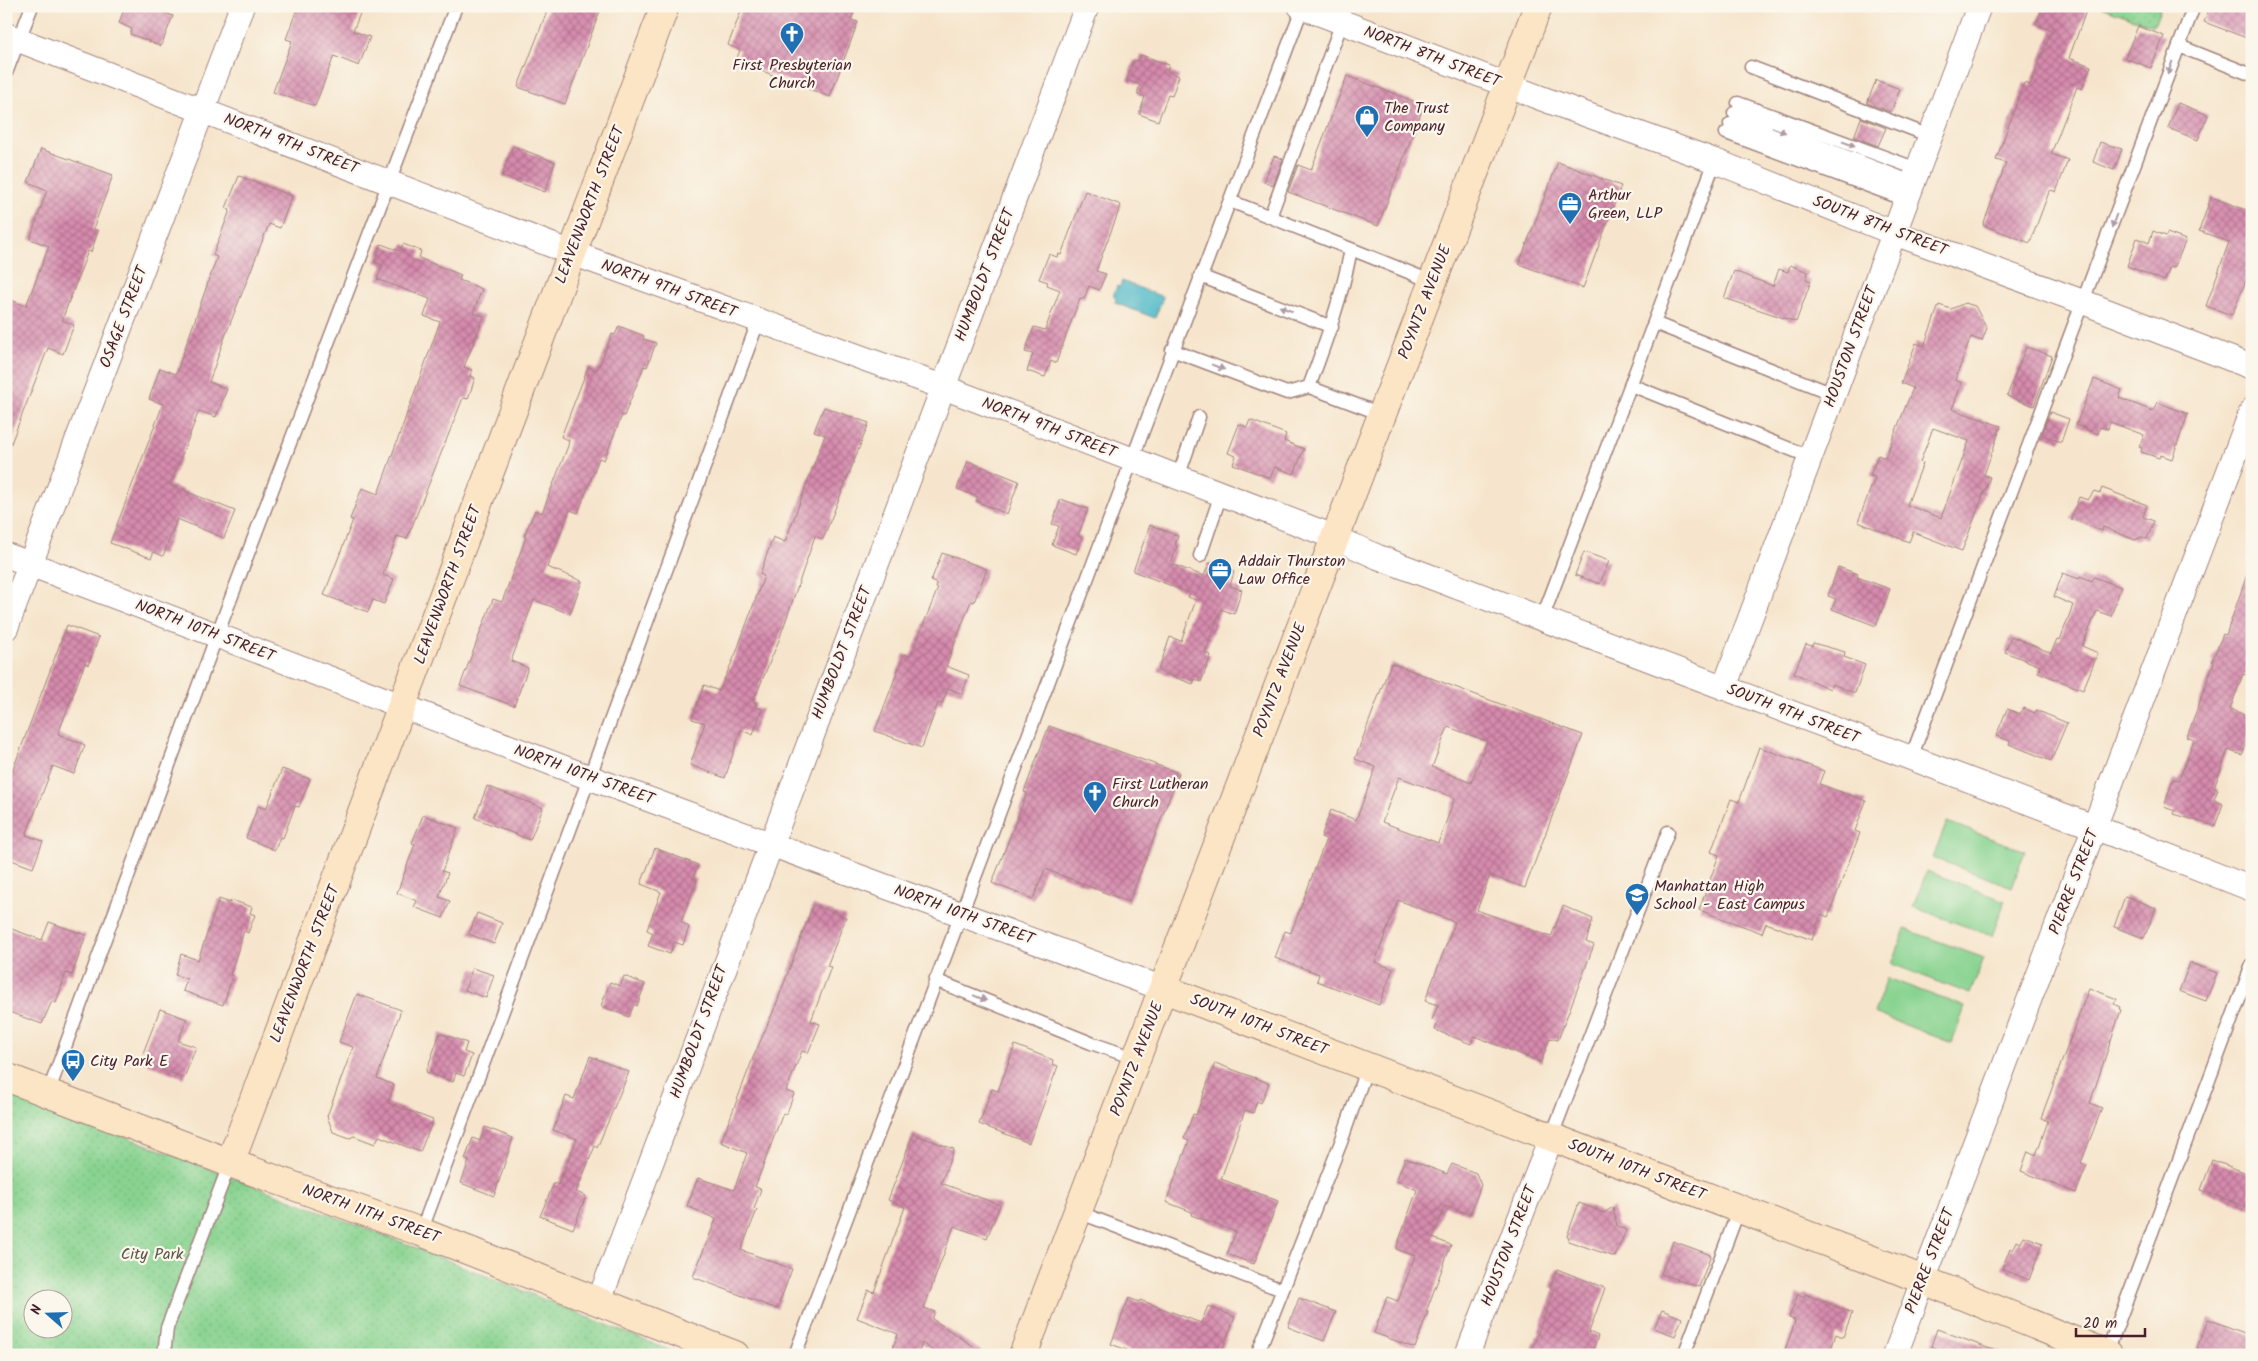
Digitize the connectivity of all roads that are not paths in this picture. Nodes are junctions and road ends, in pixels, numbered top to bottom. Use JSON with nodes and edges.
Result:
{"nodes":[{"id":1,"x":32,"y":6,"type":"edge"},
{"id":2,"x":242,"y":6,"type":"edge"},
{"id":3,"x":456,"y":6,"type":"edge"},
{"id":4,"x":665,"y":6,"type":"edge"},
{"id":5,"x":1087,"y":6,"type":"edge"},
{"id":6,"x":1302,"y":6,"type":"edge"},
{"id":7,"x":1538,"y":6,"type":"edge"},
{"id":8,"x":1979,"y":6,"type":"edge"},
{"id":9,"x":2194,"y":6,"type":"edge"},
{"id":10,"x":1342,"y":22,"type":"junction"},
{"id":11,"x":12,"y":38,"type":"edge"},
{"id":12,"x":2179,"y":46,"type":"junction"},
{"id":13,"x":1751,"y":67,"type":"dead end"},
{"id":14,"x":6,"y":73,"type":"edge"},
{"id":15,"x":2252,"y":75,"type":"edge"},
{"id":16,"x":1508,"y":86,"type":"junction"},
{"id":17,"x":202,"y":110,"type":"junction"},
{"id":18,"x":1930,"y":136,"type":"junction"},
{"id":19,"x":1715,"y":161,"type":"junction"},
{"id":20,"x":390,"y":182,"type":"junction"},
{"id":21,"x":1911,"y":186,"type":"junction"},
{"id":22,"x":1230,"y":200,"type":"junction"},
{"id":23,"x":1270,"y":216,"type":"junction"},
{"id":24,"x":1894,"y":233,"type":"junction"},
{"id":25,"x":1351,"y":249,"type":"junction"},
{"id":26,"x":572,"y":252,"type":"junction"},
{"id":27,"x":1200,"y":276,"type":"junction"},
{"id":28,"x":1433,"y":282,"type":"junction"},
{"id":29,"x":2083,"y":302,"type":"junction"},
{"id":30,"x":758,"y":322,"type":"junction"},
{"id":31,"x":1654,"y":323,"type":"junction"},
{"id":32,"x":1332,"y":327,"type":"junction"},
{"id":33,"x":1172,"y":350,"type":"junction"},
{"id":34,"x":2252,"y":367,"type":"edge"},
{"id":35,"x":1630,"y":385,"type":"junction"},
{"id":36,"x":1309,"y":387,"type":"junction"},
{"id":37,"x":943,"y":388,"type":"junction"},
{"id":38,"x":1834,"y":394,"type":"junction"},
{"id":39,"x":2252,"y":410,"type":"edge"},
{"id":40,"x":1381,"y":414,"type":"junction"},
{"id":41,"x":1199,"y":416,"type":"dead end"},
{"id":42,"x":1810,"y":456,"type":"junction"},
{"id":43,"x":1131,"y":459,"type":"junction"},
{"id":44,"x":1178,"y":477,"type":"junction"},
{"id":45,"x":1220,"y":494,"type":"junction"},
{"id":46,"x":1334,"y":537,"type":"junction"},
{"id":47,"x":6,"y":555,"type":"edge"},
{"id":48,"x":1200,"y":556,"type":"dead end"},
{"id":49,"x":30,"y":565,"type":"junction"},
{"id":50,"x":1542,"y":619,"type":"junction"},
{"id":51,"x":6,"y":628,"type":"edge"},
{"id":52,"x":217,"y":636,"type":"junction"},
{"id":53,"x":1724,"y":688,"type":"junction"},
{"id":54,"x":402,"y":708,"type":"junction"},
{"id":55,"x":1911,"y":758,"type":"junction"},
{"id":56,"x":588,"y":777,"type":"junction"},
{"id":57,"x":2094,"y":827,"type":"junction"},
{"id":58,"x":1668,"y":832,"type":"dead end"},
{"id":59,"x":770,"y":844,"type":"junction"},
{"id":60,"x":2252,"y":889,"type":"edge"},
{"id":61,"x":960,"y":914,"type":"junction"},
{"id":62,"x":2252,"y":965,"type":"edge"},
{"id":63,"x":935,"y":980,"type":"junction"},
{"id":64,"x":1164,"y":989,"type":"junction"},
{"id":65,"x":1137,"y":1059,"type":"junction"},
{"id":66,"x":1368,"y":1067,"type":"junction"},
{"id":67,"x":6,"y":1077,"type":"edge"},
{"id":68,"x":48,"y":1092,"type":"junction"},
{"id":69,"x":1551,"y":1138,"type":"junction"},
{"id":70,"x":230,"y":1163,"type":"junction"},
{"id":71,"x":1739,"y":1209,"type":"junction"},
{"id":72,"x":1078,"y":1212,"type":"junction"},
{"id":73,"x":421,"y":1232,"type":"junction"},
{"id":74,"x":1923,"y":1280,"type":"junction"},
{"id":75,"x":1282,"y":1290,"type":"junction"},
{"id":76,"x":599,"y":1301,"type":"junction"},
{"id":77,"x":2107,"y":1354,"type":"edge"},
{"id":78,"x":166,"y":1355,"type":"edge"},
{"id":79,"x":735,"y":1355,"type":"edge"},
{"id":80,"x":795,"y":1355,"type":"edge"},
{"id":81,"x":1023,"y":1355,"type":"edge"},
{"id":82,"x":1257,"y":1355,"type":"edge"},
{"id":83,"x":1468,"y":1355,"type":"edge"},
{"id":84,"x":1684,"y":1355,"type":"edge"},
{"id":85,"x":1895,"y":1355,"type":"edge"}],
"edges":[{"from":1,"to":11,"type":"lane"},
{"from":2,"to":17,"type":"street","name":"OSAGE STREET"},
{"from":3,"to":20,"type":"lane"},
{"from":4,"to":26,"type":"street","name":"LEAVENWORTH STREET"},
{"from":5,"to":37,"type":"street","name":"HUMBOLDT STREET"},
{"from":6,"to":10,"type":"street","name":"NORTH 8TH STREET"},
{"from":6,"to":22,"type":"lane"},
{"from":7,"to":16,"type":"street","name":"POYNTZ AVENUE"},
{"from":8,"to":18,"type":"street","name":"HOUSTON STREET"},
{"from":9,"to":12,"type":"lane"},
{"from":10,"to":16,"type":"street","name":"NORTH 8TH STREET"},
{"from":10,"to":23,"type":"lane"},
{"from":11,"to":14,"type":"lane"},
{"from":11,"to":17,"type":"street","name":"NORTH 9TH STREET"},
{"from":12,"to":15,"type":"lane"},
{"from":12,"to":29,"type":"lane","one_way":true},
{"from":13,"to":18,"type":"lane"},
{"from":16,"to":19,"type":"street","name":"SOUTH 8TH STREET"},
{"from":16,"to":28,"type":"street","name":"POYNTZ AVENUE"},
{"from":17,"to":20,"type":"street","name":"NORTH 9TH STREET"},
{"from":17,"to":49,"type":"street","name":"OSAGE STREET"},
{"from":18,"to":21,"type":"street","name":"HOUSTON STREET"},
{"from":19,"to":24,"type":"street","name":"SOUTH 8TH STREET"},
{"from":19,"to":31,"type":"lane"},
{"from":20,"to":26,"type":"street","name":"NORTH 9TH STREET"},
{"from":20,"to":52,"type":"lane"},
{"from":21,"to":21,"type":"lane","one_way":true},
{"from":21,"to":24,"type":"street","name":"HOUSTON STREET"},
{"from":22,"to":23,"type":"lane"},
{"from":22,"to":27,"type":"lane"},
{"from":23,"to":25,"type":"lane"},
{"from":24,"to":29,"type":"street","name":"SOUTH 8TH STREET"},
{"from":24,"to":38,"type":"street","name":"HOUSTON STREET"},
{"from":25,"to":28,"type":"lane"},
{"from":25,"to":32,"type":"lane"},
{"from":26,"to":30,"type":"street","name":"NORTH 9TH STREET"},
{"from":26,"to":54,"type":"street","name":"LEAVENWORTH STREET"},
{"from":32,"to":27,"type":"lane","one_way":true},
{"from":27,"to":33,"type":"lane"},
{"from":28,"to":40,"type":"street","name":"POYNTZ AVENUE"},
{"from":29,"to":34,"type":"street","name":"SOUTH 8TH STREET"},
{"from":29,"to":55,"type":"lane"},
{"from":30,"to":37,"type":"street","name":"NORTH 9TH STREET"},
{"from":30,"to":56,"type":"lane"},
{"from":31,"to":35,"type":"lane"},
{"from":31,"to":38,"type":"lane"},
{"from":32,"to":36,"type":"lane"},
{"from":33,"to":36,"type":"lane","one_way":true},
{"from":33,"to":43,"type":"lane"},
{"from":35,"to":42,"type":"lane"},
{"from":35,"to":50,"type":"lane"},
{"from":36,"to":40,"type":"lane"},
{"from":37,"to":43,"type":"street","name":"NORTH 9TH STREET"},
{"from":37,"to":59,"type":"street","name":"HUMBOLDT STREET"},
{"from":38,"to":42,"type":"street","name":"HOUSTON STREET"},
{"from":39,"to":57,"type":"street","name":"PIERRE STREET"},
{"from":40,"to":46,"type":"street","name":"POYNTZ AVENUE"},
{"from":41,"to":44,"type":"lane"},
{"from":42,"to":53,"type":"street","name":"HOUSTON STREET"},
{"from":43,"to":44,"type":"street","name":"NORTH 9TH STREET"},
{"from":43,"to":61,"type":"lane"},
{"from":44,"to":45,"type":"street","name":"NORTH 9TH STREET"},
{"from":45,"to":46,"type":"street","name":"NORTH 9TH STREET"},
{"from":45,"to":48,"type":"lane"},
{"from":46,"to":50,"type":"street","name":"SOUTH 9TH STREET"},
{"from":46,"to":64,"type":"street","name":"POYNTZ AVENUE"},
{"from":47,"to":49,"type":"street","name":"NORTH 10TH STREET"},
{"from":49,"to":51,"type":"street","name":"OSAGE STREET"},
{"from":49,"to":52,"type":"street","name":"NORTH 10TH STREET"},
{"from":50,"to":53,"type":"street","name":"SOUTH 9TH STREET"},
{"from":52,"to":54,"type":"street","name":"NORTH 10TH STREET"},
{"from":52,"to":68,"type":"lane"},
{"from":53,"to":55,"type":"street","name":"SOUTH 9TH STREET"},
{"from":54,"to":56,"type":"street","name":"NORTH 10TH STREET"},
{"from":54,"to":70,"type":"street","name":"LEAVENWORTH STREET"},
{"from":55,"to":57,"type":"street","name":"SOUTH 9TH STREET"},
{"from":56,"to":59,"type":"street","name":"NORTH 10TH STREET"},
{"from":56,"to":73,"type":"lane"},
{"from":57,"to":60,"type":"street","name":"SOUTH 9TH STREET"},
{"from":57,"to":74,"type":"street","name":"PIERRE STREET"},
{"from":58,"to":69,"type":"lane"},
{"from":59,"to":61,"type":"street","name":"NORTH 10TH STREET"},
{"from":59,"to":76,"type":"street","name":"HUMBOLDT STREET"},
{"from":61,"to":63,"type":"lane"},
{"from":61,"to":64,"type":"street","name":"NORTH 10TH STREET"},
{"from":62,"to":77,"type":"lane"},
{"from":63,"to":65,"type":"lane","one_way":true},
{"from":63,"to":80,"type":"lane"},
{"from":64,"to":65,"type":"street","name":"POYNTZ AVENUE"},
{"from":64,"to":66,"type":"street","name":"SOUTH 10TH STREET"},
{"from":65,"to":72,"type":"street","name":"POYNTZ AVENUE"},
{"from":66,"to":69,"type":"street","name":"SOUTH 10TH STREET"},
{"from":66,"to":75,"type":"lane"},
{"from":67,"to":68,"type":"street","name":"NORTH 11TH STREET"},
{"from":68,"to":70,"type":"street","name":"NORTH 11TH STREET"},
{"from":69,"to":71,"type":"street","name":"SOUTH 10TH STREET"},
{"from":69,"to":83,"type":"street","name":"HOUSTON STREET"},
{"from":70,"to":73,"type":"street","name":"NORTH 11TH STREET"},
{"from":70,"to":78,"type":"lane"},
{"from":71,"to":74,"type":"street","name":"SOUTH 10TH STREET"},
{"from":71,"to":84,"type":"lane"},
{"from":72,"to":75,"type":"lane"},
{"from":72,"to":81,"type":"street","name":"POYNTZ AVENUE"},
{"from":73,"to":76,"type":"street","name":"NORTH 11TH STREET"},
{"from":74,"to":77,"type":"street","name":"SOUTH 10TH STREET"},
{"from":74,"to":85,"type":"street","name":"PIERRE STREET"},
{"from":75,"to":82,"type":"lane"},
{"from":76,"to":79,"type":"street","name":"NORTH 11TH STREET"}]}
